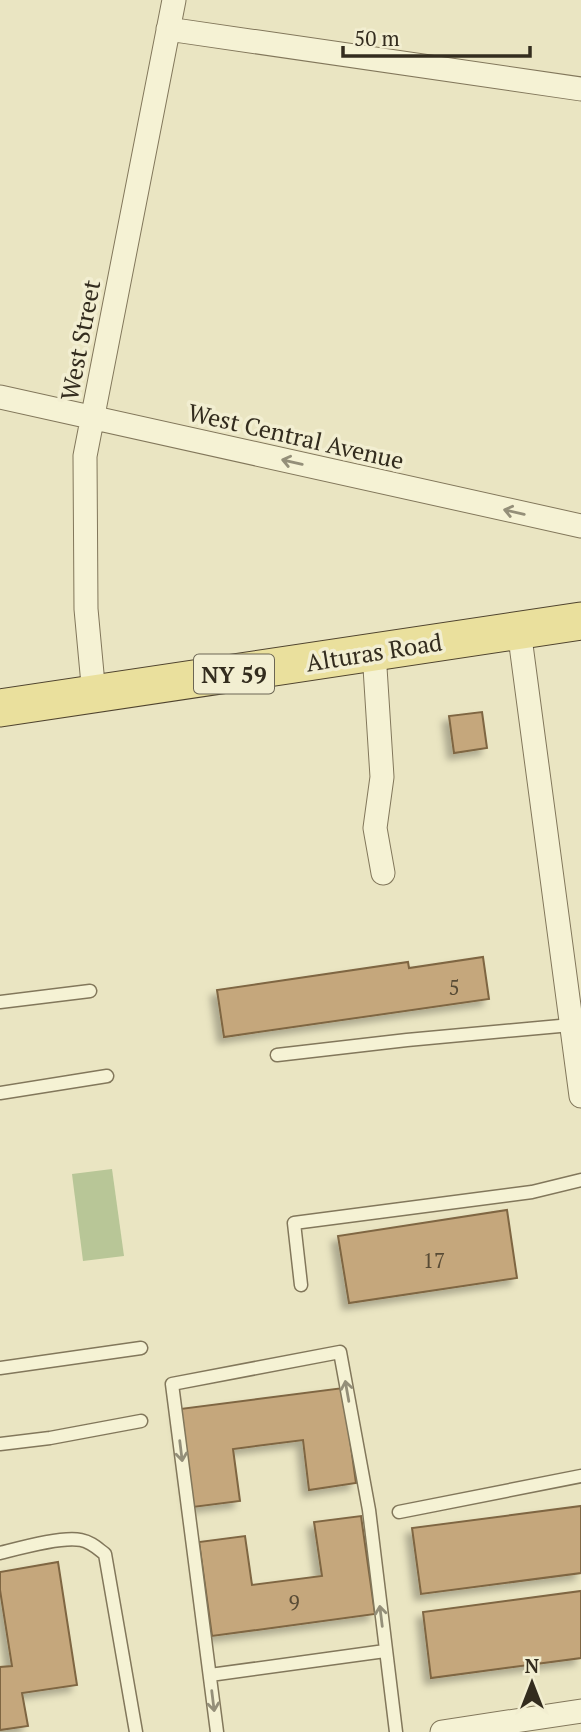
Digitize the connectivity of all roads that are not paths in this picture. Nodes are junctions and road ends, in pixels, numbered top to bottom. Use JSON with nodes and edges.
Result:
{"nodes":[{"id":1,"x":174,"y":0,"type":"edge"},
{"id":2,"x":168,"y":29,"type":"junction"},
{"id":3,"x":581,"y":89,"type":"edge"},
{"id":4,"x":0,"y":397,"type":"edge"},
{"id":5,"x":91,"y":418,"type":"junction"},
{"id":6,"x":581,"y":526,"type":"edge"},
{"id":7,"x":581,"y":621,"type":"edge"},
{"id":8,"x":519,"y":631,"type":"junction"},
{"id":9,"x":374,"y":652,"type":"junction"},
{"id":10,"x":94,"y":695,"type":"junction"},
{"id":11,"x":0,"y":708,"type":"edge"},
{"id":12,"x":383,"y":873,"type":"dead end"},
{"id":13,"x":90,"y":991,"type":"dead end"},
{"id":14,"x":0,"y":1002,"type":"edge"},
{"id":15,"x":572,"y":1025,"type":"junction"},
{"id":16,"x":277,"y":1055,"type":"dead end"},
{"id":17,"x":107,"y":1076,"type":"dead end"},
{"id":18,"x":0,"y":1093,"type":"edge"},
{"id":19,"x":581,"y":1096,"type":"edge"},
{"id":20,"x":581,"y":1180,"type":"edge"},
{"id":21,"x":301,"y":1285,"type":"dead end"},
{"id":22,"x":141,"y":1348,"type":"dead end"},
{"id":23,"x":0,"y":1368,"type":"edge"},
{"id":24,"x":141,"y":1421,"type":"dead end"},
{"id":25,"x":0,"y":1444,"type":"edge"},
{"id":26,"x":581,"y":1476,"type":"edge"},
{"id":27,"x":399,"y":1512,"type":"dead end"},
{"id":28,"x":0,"y":1553,"type":"edge"},
{"id":29,"x":386,"y":1651,"type":"junction"},
{"id":30,"x":210,"y":1675,"type":"junction"},
{"id":31,"x":581,"y":1711,"type":"edge"},
{"id":32,"x":136,"y":1732,"type":"edge"},
{"id":33,"x":217,"y":1732,"type":"edge"},
{"id":34,"x":396,"y":1732,"type":"edge"},
{"id":35,"x":442,"y":1732,"type":"edge"}],
"edges":[{"from":1,"to":2,"type":"street","name":"West Street"},
{"from":2,"to":3,"type":"street"},
{"from":2,"to":5,"type":"street","name":"West Street"},
{"from":4,"to":5,"type":"street","name":"West Central Avenue"},
{"from":6,"to":5,"type":"street","name":"West Central Avenue","one_way":true},
{"from":5,"to":10,"type":"street","name":"West Street"},
{"from":7,"to":8,"type":"main road","name":"Alturas Road","number":"NY 59"},
{"from":8,"to":9,"type":"main road","name":"Alturas Road","number":"NY 59"},
{"from":8,"to":15,"type":"street"},
{"from":9,"to":10,"type":"main road","name":"Alturas Road","number":"NY 59"},
{"from":9,"to":12,"type":"street"},
{"from":10,"to":11,"type":"main road","name":"Alturas Road","number":"NY 59"},
{"from":13,"to":14,"type":"lane"},
{"from":15,"to":16,"type":"lane"},
{"from":15,"to":19,"type":"street"},
{"from":17,"to":18,"type":"lane"},
{"from":20,"to":21,"type":"lane"},
{"from":22,"to":23,"type":"lane"},
{"from":24,"to":25,"type":"lane"},
{"from":26,"to":27,"type":"lane"},
{"from":28,"to":32,"type":"lane"},
{"from":29,"to":30,"type":"lane"},
{"from":29,"to":30,"type":"lane","one_way":true},
{"from":29,"to":34,"type":"lane"},
{"from":30,"to":33,"type":"lane","one_way":true},
{"from":31,"to":35,"type":"street"}]}
